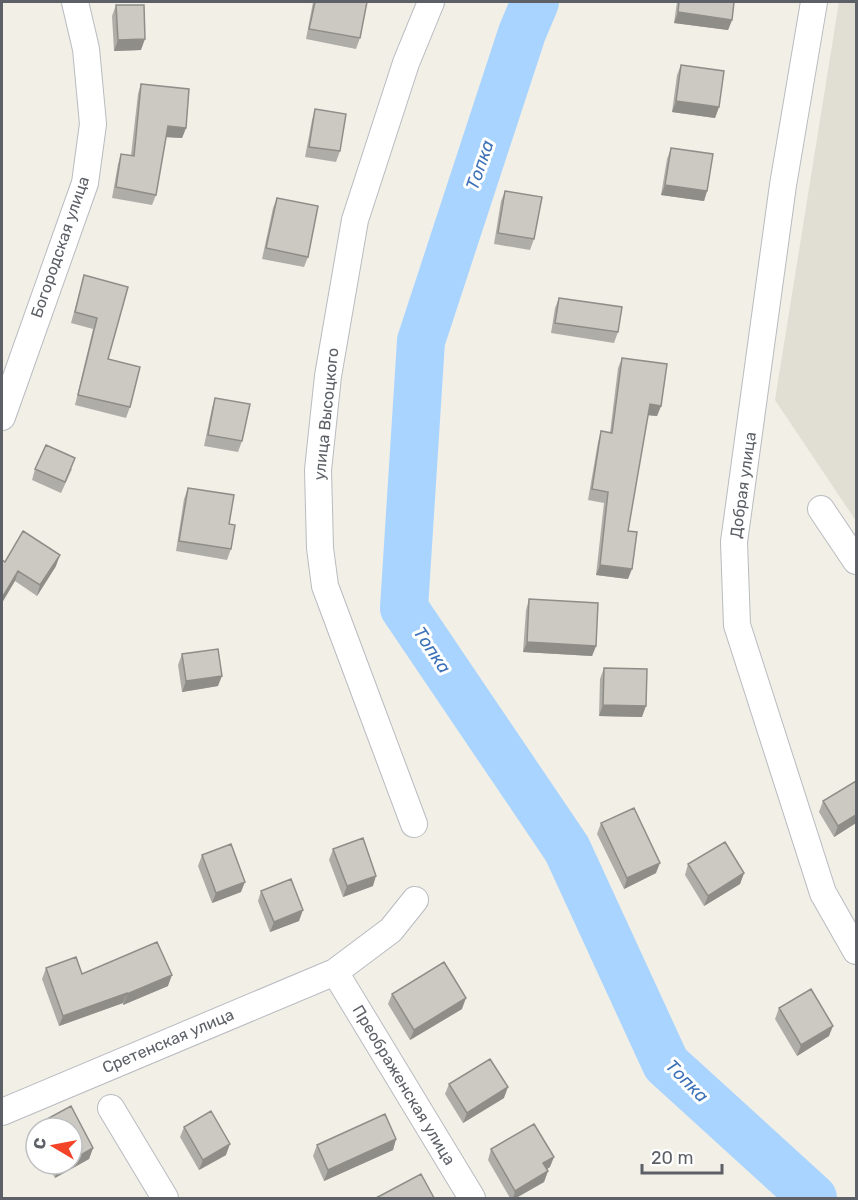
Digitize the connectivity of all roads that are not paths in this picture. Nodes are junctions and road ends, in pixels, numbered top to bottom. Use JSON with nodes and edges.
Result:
{"nodes":[{"id":1,"x":75,"y":2,"type":"edge"},
{"id":2,"x":431,"y":2,"type":"edge"},
{"id":3,"x":814,"y":2,"type":"edge"},
{"id":4,"x":2,"y":417,"type":"edge"},
{"id":5,"x":821,"y":509,"type":"dead end"},
{"id":6,"x":856,"y":561,"type":"edge"},
{"id":7,"x":414,"y":824,"type":"dead end"},
{"id":8,"x":415,"y":900,"type":"dead end"},
{"id":9,"x":856,"y":951,"type":"edge"},
{"id":10,"x":335,"y":972,"type":"junction"},
{"id":11,"x":111,"y":1108,"type":"dead end"},
{"id":12,"x":2,"y":1112,"type":"edge"},
{"id":13,"x":165,"y":1198,"type":"edge"},
{"id":14,"x":472,"y":1198,"type":"edge"}],
"edges":[{"from":1,"to":4,"type":"street","name":"Богородская улица"},
{"from":2,"to":7,"type":"street","name":"улица Высоцкого"},
{"from":3,"to":9,"type":"street","name":"Добрая улица"},
{"from":5,"to":6,"type":"street"},
{"from":8,"to":10,"type":"street","name":"Сретенская улица"},
{"from":10,"to":12,"type":"street","name":"Сретенская улица"},
{"from":10,"to":14,"type":"street","name":"Преображенская улица"},
{"from":11,"to":13,"type":"street"}]}
